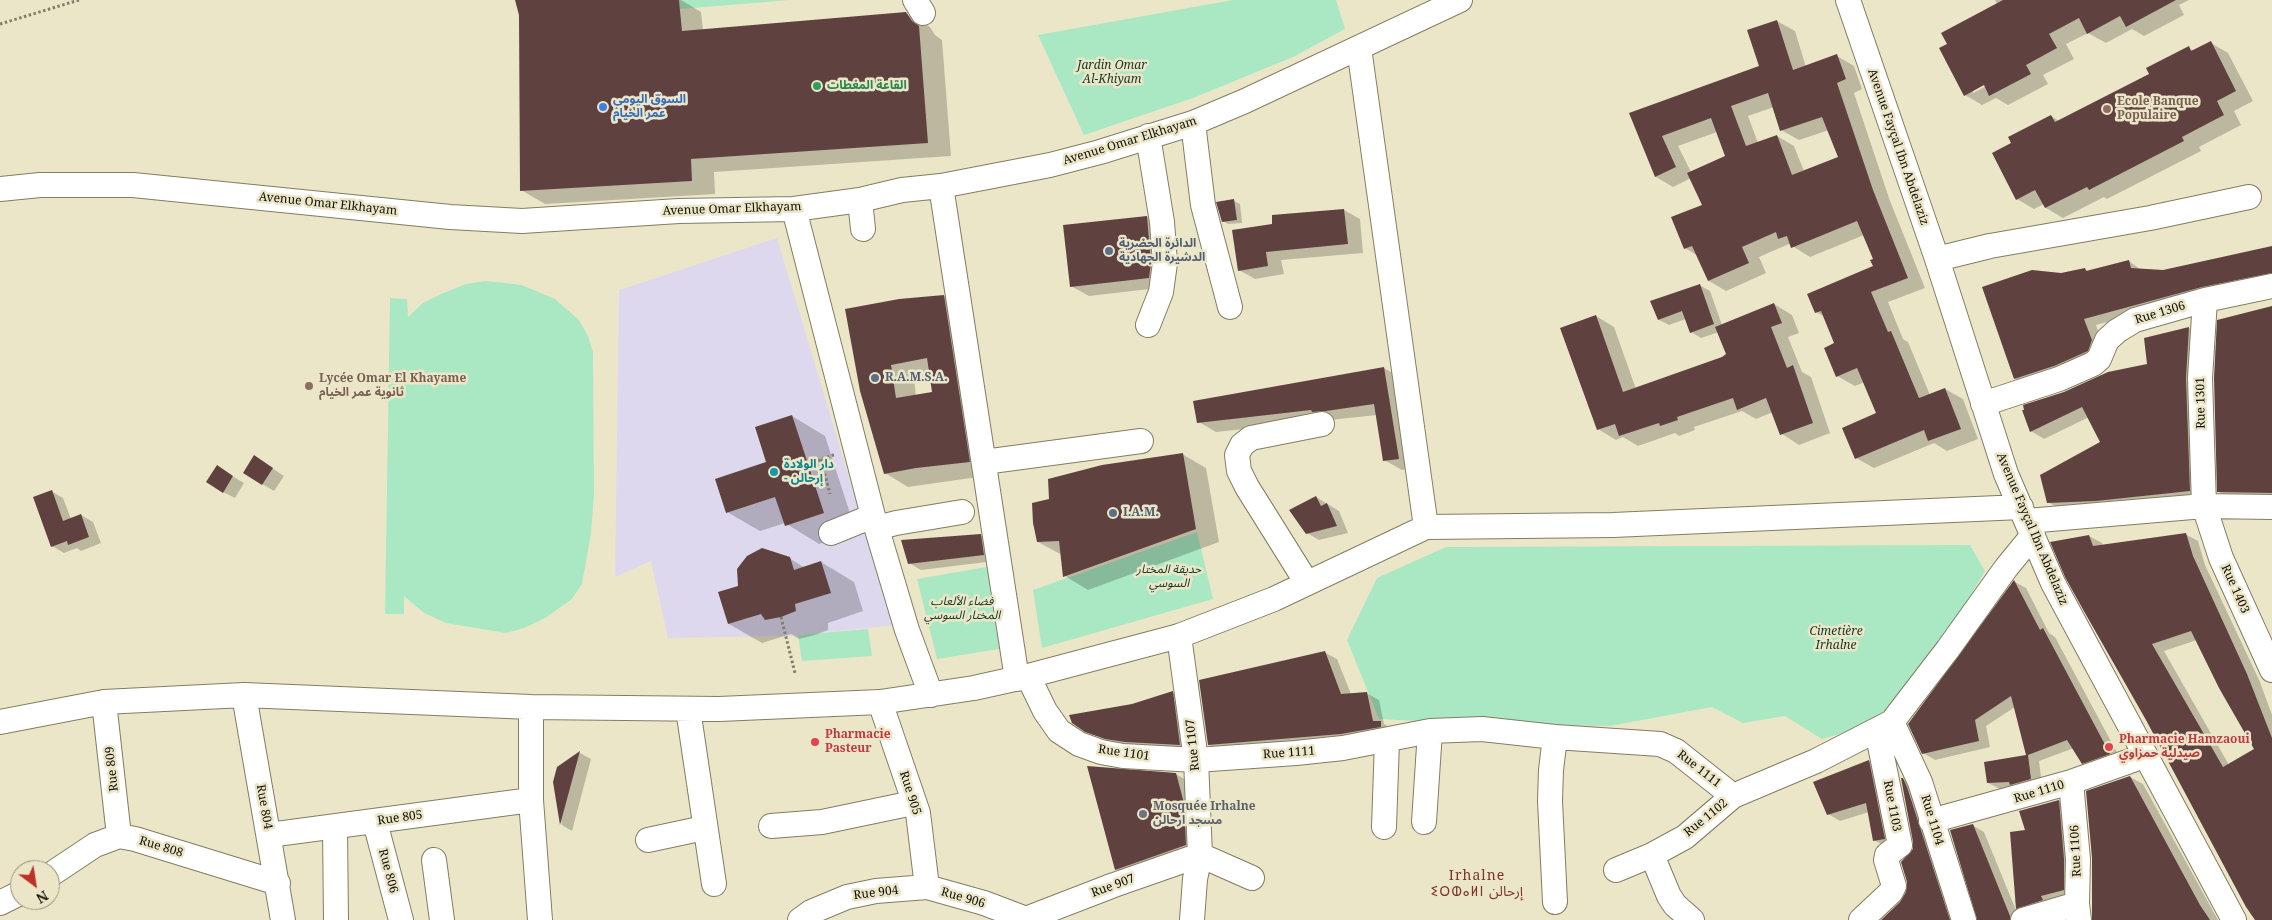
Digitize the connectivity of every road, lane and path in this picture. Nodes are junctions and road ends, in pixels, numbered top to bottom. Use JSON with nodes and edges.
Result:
{"nodes":[{"id":1,"x":79,"y":0,"type":"edge"},
{"id":2,"x":1460,"y":0,"type":"edge"},
{"id":3,"x":1848,"y":0,"type":"edge"},
{"id":4,"x":0,"y":24,"type":"edge"},
{"id":5,"x":1359,"y":48,"type":"junction"},
{"id":6,"x":1193,"y":123,"type":"junction"},
{"id":7,"x":1148,"y":136,"type":"junction"},
{"id":8,"x":941,"y":186,"type":"junction"},
{"id":9,"x":0,"y":189,"type":"edge"},
{"id":10,"x":2249,"y":197,"type":"dead end"},
{"id":11,"x":860,"y":200,"type":"junction"},
{"id":12,"x":794,"y":209,"type":"junction"},
{"id":13,"x":862,"y":229,"type":"dead end"},
{"id":14,"x":1937,"y":259,"type":"junction"},
{"id":15,"x":2272,"y":286,"type":"edge"},
{"id":16,"x":2205,"y":300,"type":"junction"},
{"id":17,"x":1230,"y":307,"type":"dead end"},
{"id":18,"x":1148,"y":325,"type":"dead end"},
{"id":19,"x":1983,"y":404,"type":"junction"},
{"id":20,"x":1322,"y":424,"type":"dead end"},
{"id":21,"x":1141,"y":440,"type":"dead end"},
{"id":22,"x":842,"y":453,"type":"dead end"},
{"id":23,"x":821,"y":459,"type":"junction"},
{"id":24,"x":984,"y":462,"type":"junction"},
{"id":25,"x":808,"y":464,"type":"dead end"},
{"id":26,"x":830,"y":494,"type":"dead end"},
{"id":27,"x":2204,"y":506,"type":"junction"},
{"id":28,"x":2272,"y":507,"type":"edge"},
{"id":29,"x":962,"y":512,"type":"dead end"},
{"id":30,"x":2027,"y":521,"type":"junction"},
{"id":31,"x":875,"y":522,"type":"junction"},
{"id":32,"x":1426,"y":527,"type":"junction"},
{"id":33,"x":830,"y":533,"type":"dead end"},
{"id":34,"x":1307,"y":583,"type":"junction"},
{"id":35,"x":781,"y":617,"type":"dead end"},
{"id":36,"x":1179,"y":636,"type":"junction"},
{"id":37,"x":2271,"y":664,"type":"edge"},
{"id":38,"x":796,"y":673,"type":"dead end"},
{"id":39,"x":1022,"y":677,"type":"junction"},
{"id":40,"x":244,"y":695,"type":"junction"},
{"id":41,"x":931,"y":695,"type":"junction"},
{"id":42,"x":104,"y":702,"type":"junction"},
{"id":43,"x":880,"y":702,"type":"junction"},
{"id":44,"x":531,"y":707,"type":"junction"},
{"id":45,"x":688,"y":709,"type":"junction"},
{"id":46,"x":0,"y":722,"type":"edge"},
{"id":47,"x":1885,"y":727,"type":"junction"},
{"id":48,"x":1430,"y":731,"type":"junction"},
{"id":49,"x":1555,"y":737,"type":"junction"},
{"id":50,"x":1387,"y":740,"type":"junction"},
{"id":51,"x":2144,"y":756,"type":"junction"},
{"id":52,"x":1196,"y":760,"type":"junction"},
{"id":53,"x":2071,"y":782,"type":"junction"},
{"id":54,"x":1733,"y":796,"type":"junction"},
{"id":55,"x":531,"y":800,"type":"junction"},
{"id":56,"x":913,"y":803,"type":"junction"},
{"id":57,"x":375,"y":822,"type":"junction"},
{"id":58,"x":1424,"y":822,"type":"dead end"},
{"id":59,"x":771,"y":826,"type":"dead end"},
{"id":60,"x":335,"y":827,"type":"junction"},
{"id":61,"x":1384,"y":827,"type":"dead end"},
{"id":62,"x":704,"y":828,"type":"junction"},
{"id":63,"x":1935,"y":831,"type":"junction"},
{"id":64,"x":269,"y":835,"type":"junction"},
{"id":65,"x":119,"y":836,"type":"junction"},
{"id":66,"x":648,"y":840,"type":"dead end"},
{"id":67,"x":1900,"y":845,"type":"junction"},
{"id":68,"x":1200,"y":855,"type":"junction"},
{"id":69,"x":1652,"y":855,"type":"junction"},
{"id":70,"x":434,"y":860,"type":"dead end"},
{"id":71,"x":60,"y":868,"type":"edge"},
{"id":72,"x":1616,"y":870,"type":"dead end"},
{"id":73,"x":1252,"y":878,"type":"dead end"},
{"id":74,"x":278,"y":882,"type":"junction"},
{"id":75,"x":714,"y":884,"type":"dead end"},
{"id":76,"x":927,"y":888,"type":"junction"},
{"id":77,"x":1555,"y":902,"type":"dead end"},
{"id":78,"x":2078,"y":912,"type":"edge"},
{"id":79,"x":1027,"y":919,"type":"edge"},
{"id":80,"x":283,"y":920,"type":"edge"},
{"id":81,"x":336,"y":920,"type":"edge"},
{"id":82,"x":401,"y":920,"type":"edge"},
{"id":83,"x":442,"y":920,"type":"edge"},
{"id":84,"x":540,"y":920,"type":"edge"},
{"id":85,"x":800,"y":920,"type":"edge"},
{"id":86,"x":1192,"y":920,"type":"edge"},
{"id":87,"x":1692,"y":920,"type":"edge"},
{"id":88,"x":1860,"y":920,"type":"edge"},
{"id":89,"x":1964,"y":920,"type":"edge"},
{"id":90,"x":2023,"y":920,"type":"edge"},
{"id":91,"x":2234,"y":920,"type":"edge"}],
"edges":[{"from":1,"to":4,"type":"path"},
{"from":2,"to":5,"type":"street","name":"Avenue Omar Elkhayam"},
{"from":3,"to":14,"type":"street","name":"Avenue Fayçal Ibn Abdelaziz"},
{"from":5,"to":6,"type":"street","name":"Avenue Omar Elkhayam"},
{"from":5,"to":32,"type":"street"},
{"from":6,"to":7,"type":"street","name":"Avenue Omar Elkhayam"},
{"from":6,"to":17,"type":"street"},
{"from":7,"to":8,"type":"street","name":"Avenue Omar Elkhayam"},
{"from":7,"to":18,"type":"street"},
{"from":8,"to":11,"type":"street","name":"Avenue Omar Elkhayam"},
{"from":8,"to":24,"type":"street","name":"Rue 1101"},
{"from":9,"to":12,"type":"street","name":"Avenue Omar Elkhayam"},
{"from":10,"to":14,"type":"street"},
{"from":11,"to":12,"type":"street","name":"Avenue Omar Elkhayam"},
{"from":11,"to":13,"type":"street"},
{"from":12,"to":31,"type":"street"},
{"from":14,"to":19,"type":"street","name":"Avenue Fayçal Ibn Abdelaziz"},
{"from":15,"to":16,"type":"street","name":"Rue 1306"},
{"from":16,"to":19,"type":"street","name":"Rue 1306"},
{"from":16,"to":27,"type":"street","name":"Rue 1301"},
{"from":19,"to":30,"type":"street","name":"Avenue Fayçal Ibn Abdelaziz"},
{"from":20,"to":34,"type":"street"},
{"from":21,"to":24,"type":"street"},
{"from":22,"to":23,"type":"path"},
{"from":23,"to":25,"type":"path"},
{"from":23,"to":26,"type":"path"},
{"from":24,"to":39,"type":"street","name":"Rue 1101"},
{"from":27,"to":28,"type":"street"},
{"from":27,"to":30,"type":"street"},
{"from":27,"to":37,"type":"street","name":"Rue 1403"},
{"from":29,"to":31,"type":"street"},
{"from":30,"to":32,"type":"street"},
{"from":30,"to":47,"type":"street","name":"Rue 1111"},
{"from":30,"to":51,"type":"street","name":"Avenue Fayçal Ibn Abdelaziz"},
{"from":31,"to":33,"type":"street"},
{"from":31,"to":41,"type":"street"},
{"from":32,"to":34,"type":"street"},
{"from":34,"to":36,"type":"street"},
{"from":35,"to":38,"type":"path"},
{"from":36,"to":39,"type":"street"},
{"from":36,"to":52,"type":"street","name":"Rue 1107"},
{"from":39,"to":41,"type":"street"},
{"from":39,"to":52,"type":"street","name":"Rue 1101"},
{"from":40,"to":42,"type":"street"},
{"from":40,"to":44,"type":"street"},
{"from":40,"to":64,"type":"street","name":"Rue 804"},
{"from":41,"to":43,"type":"street"},
{"from":42,"to":46,"type":"street"},
{"from":42,"to":65,"type":"street","name":"Rue 809"},
{"from":43,"to":45,"type":"street"},
{"from":43,"to":56,"type":"street","name":"Rue 905"},
{"from":44,"to":45,"type":"street"},
{"from":44,"to":55,"type":"street"},
{"from":45,"to":62,"type":"street"},
{"from":47,"to":54,"type":"street","name":"Rue 1111"},
{"from":47,"to":63,"type":"street","name":"Rue 1104"},
{"from":47,"to":67,"type":"street","name":"Rue 1103"},
{"from":48,"to":49,"type":"street","name":"Rue 1111"},
{"from":48,"to":50,"type":"street","name":"Rue 1111"},
{"from":48,"to":58,"type":"street"},
{"from":49,"to":54,"type":"street","name":"Rue 1111"},
{"from":49,"to":77,"type":"street"},
{"from":50,"to":52,"type":"street","name":"Rue 1111"},
{"from":50,"to":61,"type":"street"},
{"from":51,"to":53,"type":"street","name":"Rue 1110"},
{"from":51,"to":91,"type":"street","name":"Avenue Fayçal Ibn Abdelaziz"},
{"from":52,"to":68,"type":"street","name":"Rue 1107"},
{"from":53,"to":63,"type":"street","name":"Rue 1110"},
{"from":53,"to":78,"type":"street","name":"Rue 1106"},
{"from":54,"to":69,"type":"street","name":"Rue 1102"},
{"from":55,"to":57,"type":"street","name":"Rue 805"},
{"from":55,"to":84,"type":"street"},
{"from":56,"to":59,"type":"street"},
{"from":56,"to":76,"type":"street","name":"Rue 905"},
{"from":57,"to":60,"type":"street","name":"Rue 805"},
{"from":57,"to":82,"type":"street","name":"Rue 806"},
{"from":60,"to":64,"type":"street","name":"Rue 805"},
{"from":60,"to":81,"type":"street"},
{"from":62,"to":66,"type":"street"},
{"from":62,"to":75,"type":"street"},
{"from":63,"to":67,"type":"street","name":"Rue 1110"},
{"from":63,"to":89,"type":"street","name":"Rue 1104"},
{"from":64,"to":74,"type":"street","name":"Rue 804"},
{"from":65,"to":71,"type":"street"},
{"from":65,"to":74,"type":"street","name":"Rue 808"},
{"from":67,"to":88,"type":"street","name":"Rue 1103"},
{"from":68,"to":73,"type":"street"},
{"from":68,"to":79,"type":"street","name":"Rue 907"},
{"from":68,"to":86,"type":"street","name":"Rue 1107"},
{"from":69,"to":72,"type":"street","name":"Rue 1102"},
{"from":69,"to":87,"type":"street"},
{"from":70,"to":83,"type":"street"},
{"from":74,"to":80,"type":"street","name":"Rue 804"},
{"from":76,"to":79,"type":"street","name":"Rue 906"},
{"from":76,"to":85,"type":"street","name":"Rue 904"},
{"from":78,"to":90,"type":"street"}]}
